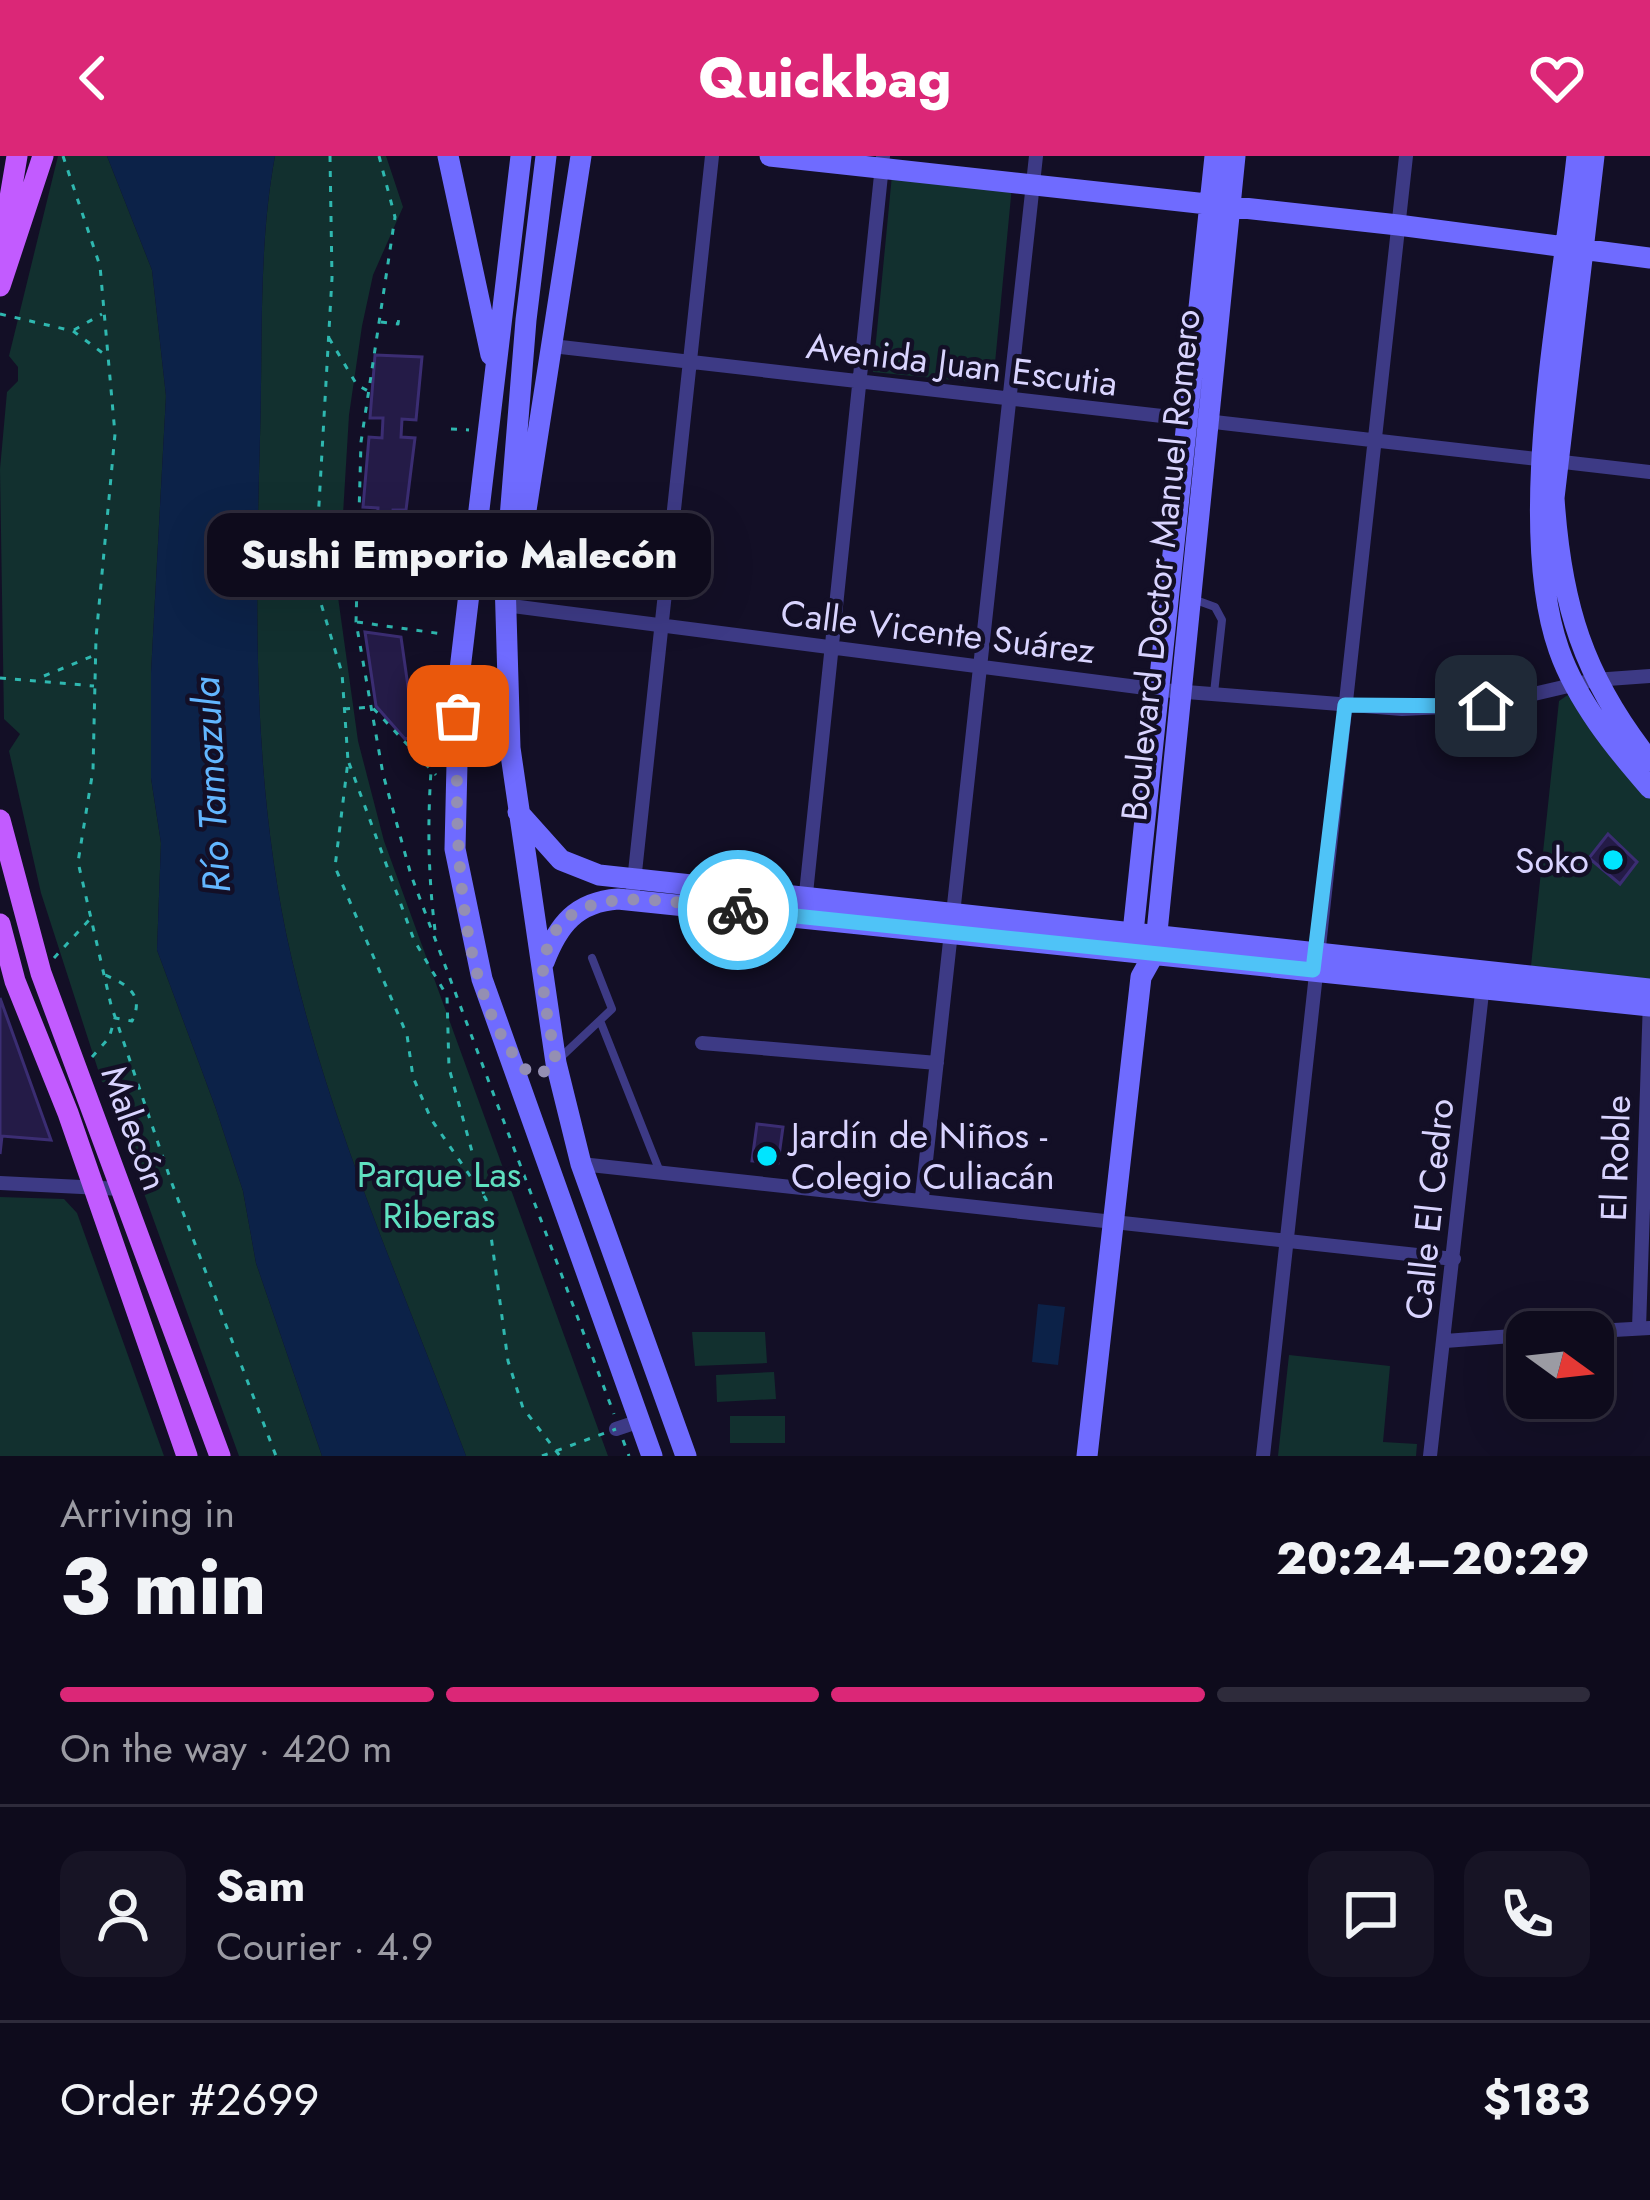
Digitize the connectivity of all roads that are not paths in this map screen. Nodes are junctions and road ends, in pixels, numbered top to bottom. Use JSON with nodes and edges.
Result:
{"nodes":[{"id":1,"x":17,"y":156,"type":"edge"},
{"id":2,"x":448,"y":156,"type":"edge"},
{"id":3,"x":521,"y":156,"type":"edge"},
{"id":4,"x":546,"y":156,"type":"edge"},
{"id":5,"x":581,"y":156,"type":"edge"},
{"id":6,"x":712,"y":156,"type":"edge"},
{"id":7,"x":770,"y":156,"type":"edge"},
{"id":8,"x":1036,"y":156,"type":"edge"},
{"id":9,"x":1215,"y":156,"type":"edge"},
{"id":10,"x":1235,"y":156,"type":"edge"},
{"id":11,"x":1406,"y":156,"type":"edge"},
{"id":12,"x":1576,"y":156,"type":"edge"},
{"id":13,"x":1594,"y":156,"type":"edge"},
{"id":14,"x":825,"y":159,"type":"edge"},
{"id":15,"x":882,"y":163,"type":"edge"},
{"id":16,"x":40,"y":166,"type":"edge"},
{"id":17,"x":1033,"y":185,"type":"junction"},
{"id":18,"x":1220,"y":205,"type":"junction"},
{"id":19,"x":1398,"y":225,"type":"junction"},
{"id":20,"x":1577,"y":246,"type":"junction"},
{"id":21,"x":0,"y":257,"type":"edge"},
{"id":22,"x":1650,"y":258,"type":"edge"},
{"id":23,"x":0,"y":286,"type":"edge"},
{"id":24,"x":552,"y":346,"type":"junction"},
{"id":25,"x":690,"y":361,"type":"junction"},
{"id":26,"x":495,"y":371,"type":"junction"},
{"id":27,"x":859,"y":382,"type":"junction"},
{"id":28,"x":1009,"y":402,"type":"junction"},
{"id":29,"x":1196,"y":421,"type":"junction"},
{"id":30,"x":1376,"y":442,"type":"junction"},
{"id":31,"x":1551,"y":462,"type":"junction"},
{"id":32,"x":1650,"y":472,"type":"edge"},
{"id":33,"x":505,"y":580,"type":"junction"},
{"id":34,"x":1189,"y":598,"type":"junction"},
{"id":35,"x":504,"y":605,"type":"junction"},
{"id":36,"x":662,"y":628,"type":"junction"},
{"id":37,"x":832,"y":646,"type":"junction"},
{"id":38,"x":979,"y":664,"type":"junction"},
{"id":39,"x":1650,"y":676,"type":"edge"},
{"id":40,"x":459,"y":678,"type":"junction"},
{"id":41,"x":1585,"y":682,"type":"junction"},
{"id":42,"x":1171,"y":690,"type":"junction"},
{"id":43,"x":1214,"y":693,"type":"junction"},
{"id":44,"x":1345,"y":705,"type":"junction"},
{"id":45,"x":510,"y":748,"type":"junction"},
{"id":46,"x":1650,"y":761,"type":"edge"},
{"id":47,"x":1650,"y":788,"type":"edge"},
{"id":48,"x":518,"y":811,"type":"junction"},
{"id":49,"x":0,"y":820,"type":"edge"},
{"id":50,"x":633,"y":890,"type":"junction"},
{"id":51,"x":805,"y":906,"type":"junction"},
{"id":52,"x":952,"y":921,"type":"junction"},
{"id":53,"x":1,"y":931,"type":"edge"},
{"id":54,"x":1132,"y":940,"type":"junction"},
{"id":55,"x":1156,"y":942,"type":"junction"},
{"id":56,"x":592,"y":958,"type":"dead end"},
{"id":57,"x":1315,"y":959,"type":"junction"},
{"id":58,"x":544,"y":962,"type":"junction"},
{"id":59,"x":40,"y":973,"type":"junction"},
{"id":60,"x":1141,"y":977,"type":"junction"},
{"id":61,"x":1484,"y":980,"type":"junction"},
{"id":62,"x":1650,"y":989,"type":"edge"},
{"id":63,"x":1650,"y":1006,"type":"edge"},
{"id":64,"x":602,"y":1023,"type":"junction"},
{"id":65,"x":503,"y":1038,"type":"junction"},
{"id":66,"x":702,"y":1043,"type":"dead end"},
{"id":67,"x":556,"y":1063,"type":"junction"},
{"id":68,"x":937,"y":1063,"type":"junction"},
{"id":69,"x":581,"y":1163,"type":"junction"},
{"id":70,"x":1648,"y":1170,"type":"edge"},
{"id":71,"x":661,"y":1174,"type":"junction"},
{"id":72,"x":0,"y":1183,"type":"edge"},
{"id":73,"x":122,"y":1189,"type":"junction"},
{"id":74,"x":95,"y":1191,"type":"junction"},
{"id":75,"x":922,"y":1197,"type":"junction"},
{"id":76,"x":1111,"y":1219,"type":"junction"},
{"id":77,"x":1288,"y":1239,"type":"junction"},
{"id":78,"x":1454,"y":1259,"type":"junction"},
{"id":79,"x":1645,"y":1328,"type":"edge"},
{"id":80,"x":1614,"y":1330,"type":"edge"},
{"id":81,"x":1506,"y":1336,"type":"edge"},
{"id":82,"x":1445,"y":1340,"type":"junction"},
{"id":83,"x":640,"y":1421,"type":"junction"},
{"id":84,"x":616,"y":1430,"type":"road end"},
{"id":85,"x":187,"y":1456,"type":"edge"},
{"id":86,"x":220,"y":1456,"type":"edge"},
{"id":87,"x":652,"y":1456,"type":"edge"},
{"id":88,"x":686,"y":1456,"type":"edge"},
{"id":89,"x":1087,"y":1456,"type":"edge"},
{"id":90,"x":1263,"y":1456,"type":"edge"},
{"id":91,"x":1430,"y":1456,"type":"edge"}],
"edges":[{"from":1,"to":21,"type":"main road"},
{"from":2,"to":26,"type":"main road"},
{"from":3,"to":26,"type":"main road"},
{"from":4,"to":33,"type":"main road"},
{"from":5,"to":24,"type":"main road"},
{"from":6,"to":25,"type":"street"},
{"from":7,"to":14,"type":"main road"},
{"from":8,"to":17,"type":"street"},
{"from":9,"to":18,"type":"main road","name":"Boulevard Doctor Manuel Romero"},
{"from":10,"to":18,"type":"main road","name":"Boulevard Doctor Manuel Romero"},
{"from":11,"to":19,"type":"street"},
{"from":12,"to":20,"type":"main road"},
{"from":13,"to":20,"type":"main road"},
{"from":14,"to":15,"type":"main road"},
{"from":15,"to":17,"type":"main road"},
{"from":15,"to":27,"type":"street"},
{"from":16,"to":23,"type":"main road"},
{"from":17,"to":18,"type":"main road"},
{"from":17,"to":28,"type":"street"},
{"from":18,"to":19,"type":"main road"},
{"from":18,"to":29,"type":"main road","name":"Boulevard Doctor Manuel Romero"},
{"from":19,"to":20,"type":"main road"},
{"from":19,"to":30,"type":"street"},
{"from":20,"to":22,"type":"main road"},
{"from":20,"to":31,"type":"main road"},
{"from":24,"to":25,"type":"street","name":"Avenida Juan Escutia"},
{"from":24,"to":33,"type":"main road"},
{"from":25,"to":27,"type":"street","name":"Avenida Juan Escutia"},
{"from":25,"to":36,"type":"street"},
{"from":26,"to":40,"type":"main road"},
{"from":27,"to":28,"type":"street","name":"Avenida Juan Escutia"},
{"from":27,"to":37,"type":"street"},
{"from":28,"to":29,"type":"street","name":"Avenida Juan Escutia"},
{"from":28,"to":38,"type":"street"},
{"from":29,"to":30,"type":"street","name":"Avenida Juan Escutia"},
{"from":29,"to":34,"type":"main road","name":"Boulevard Doctor Manuel Romero"},
{"from":29,"to":42,"type":"main road","name":"Boulevard Doctor Manuel Romero"},
{"from":30,"to":31,"type":"street","name":"Avenida Juan Escutia"},
{"from":30,"to":44,"type":"street"},
{"from":31,"to":32,"type":"street","name":"Avenida Juan Escutia"},
{"from":31,"to":41,"type":"main road"},
{"from":33,"to":35,"type":"main road"},
{"from":34,"to":42,"type":"main road","name":"Boulevard Doctor Manuel Romero"},
{"from":34,"to":43,"type":"lane"},
{"from":35,"to":36,"type":"street","name":"Calle Vicente Suárez"},
{"from":35,"to":45,"type":"main road"},
{"from":36,"to":37,"type":"street","name":"Calle Vicente Suárez"},
{"from":36,"to":50,"type":"street"},
{"from":37,"to":38,"type":"street","name":"Calle Vicente Suárez"},
{"from":37,"to":51,"type":"street"},
{"from":38,"to":42,"type":"street","name":"Calle Vicente Suárez"},
{"from":38,"to":52,"type":"street"},
{"from":39,"to":41,"type":"street","name":"Calle Vicente Suárez"},
{"from":40,"to":45,"type":"main road"},
{"from":40,"to":65,"type":"main road"},
{"from":41,"to":44,"type":"street","name":"Calle Vicente Suárez"},
{"from":41,"to":46,"type":"main road"},
{"from":41,"to":47,"type":"main road"},
{"from":42,"to":43,"type":"street","name":"Calle Vicente Suárez"},
{"from":42,"to":54,"type":"main road","name":"Boulevard Doctor Manuel Romero"},
{"from":42,"to":55,"type":"main road","name":"Boulevard Doctor Manuel Romero"},
{"from":43,"to":44,"type":"street","name":"Calle Vicente Suárez"},
{"from":44,"to":57,"type":"street"},
{"from":45,"to":48,"type":"main road"},
{"from":48,"to":50,"type":"main road"},
{"from":48,"to":58,"type":"main road"},
{"from":49,"to":59,"type":"main road","name":"Malecón"},
{"from":50,"to":51,"type":"main road"},
{"from":50,"to":58,"type":"main road"},
{"from":51,"to":52,"type":"main road"},
{"from":52,"to":54,"type":"main road"},
{"from":52,"to":68,"type":"street"},
{"from":53,"to":59,"type":"main road"},
{"from":53,"to":74,"type":"main road"},
{"from":54,"to":55,"type":"main road"},
{"from":54,"to":60,"type":"main road","name":"Boulevard Doctor Manuel Romero"},
{"from":55,"to":57,"type":"main road"},
{"from":55,"to":60,"type":"main road","name":"Boulevard Doctor Manuel Romero"},
{"from":56,"to":64,"type":"lane"},
{"from":57,"to":61,"type":"main road"},
{"from":57,"to":77,"type":"street"},
{"from":58,"to":67,"type":"main road"},
{"from":59,"to":73,"type":"main road","name":"Malecón"},
{"from":60,"to":76,"type":"main road","name":"Boulevard Doctor Manuel Romero"},
{"from":61,"to":62,"type":"main road"},
{"from":61,"to":63,"type":"main road"},
{"from":61,"to":78,"type":"street","name":"Calle El Cedro"},
{"from":62,"to":63,"type":"street","name":"El Roble"},
{"from":63,"to":70,"type":"street","name":"El Roble"},
{"from":64,"to":67,"type":"lane"},
{"from":64,"to":71,"type":"lane"},
{"from":65,"to":67,"type":"main road"},
{"from":65,"to":83,"type":"main road"},
{"from":66,"to":68,"type":"street"},
{"from":67,"to":69,"type":"main road"},
{"from":68,"to":75,"type":"street"},
{"from":69,"to":71,"type":"street"},
{"from":69,"to":88,"type":"main road"},
{"from":70,"to":79,"type":"street","name":"El Roble"},
{"from":71,"to":75,"type":"street"},
{"from":72,"to":74,"type":"street"},
{"from":73,"to":74,"type":"street"},
{"from":73,"to":86,"type":"main road","name":"Malecón"},
{"from":74,"to":85,"type":"main road"},
{"from":75,"to":76,"type":"street"},
{"from":76,"to":77,"type":"street"},
{"from":76,"to":89,"type":"main road","name":"Boulevard Doctor Manuel Romero"},
{"from":77,"to":78,"type":"street"},
{"from":77,"to":90,"type":"street"},
{"from":78,"to":82,"type":"street","name":"Calle El Cedro"},
{"from":79,"to":80,"type":"street"},
{"from":81,"to":82,"type":"street"},
{"from":82,"to":91,"type":"street","name":"Calle El Cedro"},
{"from":83,"to":84,"type":"street"},
{"from":83,"to":87,"type":"main road"}]}
